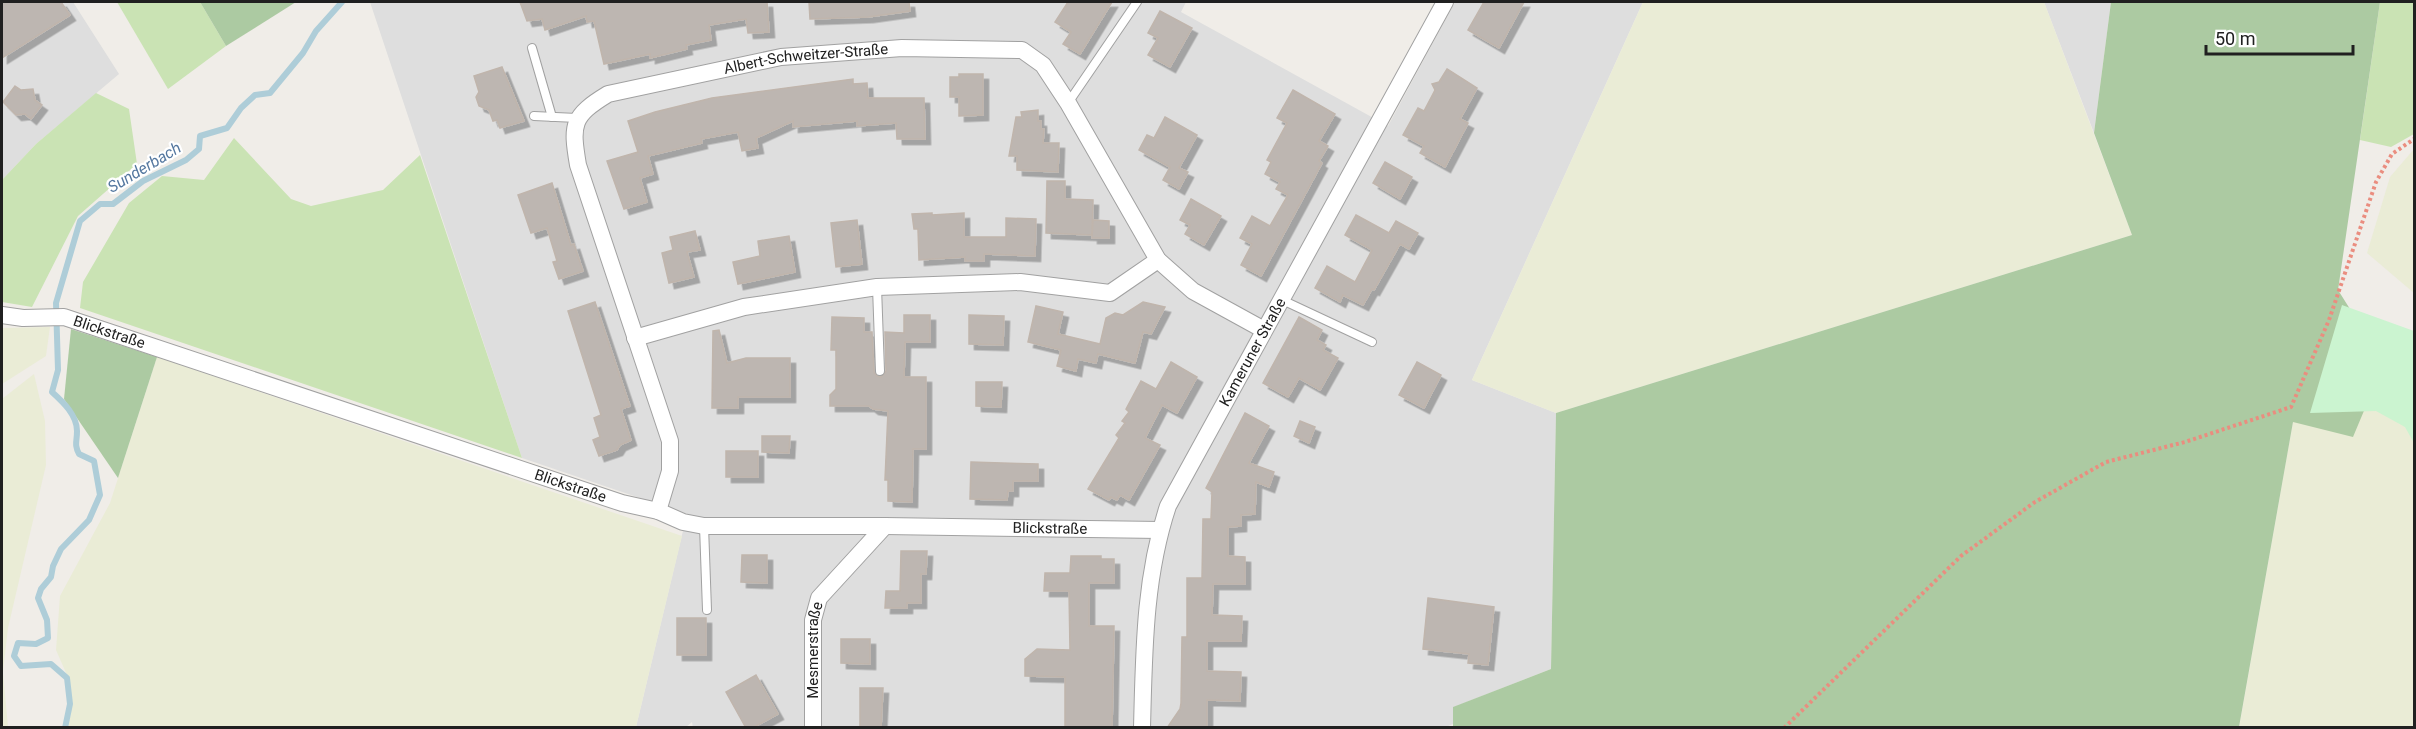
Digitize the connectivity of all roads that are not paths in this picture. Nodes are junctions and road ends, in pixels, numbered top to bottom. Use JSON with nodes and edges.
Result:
{"nodes":[{"id":1,"x":1137,"y":2,"type":"edge"},
{"id":2,"x":1445,"y":2,"type":"edge"},
{"id":3,"x":532,"y":48,"type":"dead end"},
{"id":4,"x":1068,"y":103,"type":"junction"},
{"id":5,"x":534,"y":116,"type":"dead end"},
{"id":6,"x":552,"y":117,"type":"junction"},
{"id":7,"x":577,"y":118,"type":"junction"},
{"id":8,"x":1158,"y":260,"type":"junction"},
{"id":9,"x":877,"y":287,"type":"junction"},
{"id":10,"x":1280,"y":299,"type":"junction"},
{"id":11,"x":2,"y":315,"type":"edge"},
{"id":12,"x":1263,"y":330,"type":"junction"},
{"id":13,"x":635,"y":338,"type":"junction"},
{"id":14,"x":1372,"y":342,"type":"dead end"},
{"id":15,"x":880,"y":371,"type":"dead end"},
{"id":16,"x":658,"y":511,"type":"junction"},
{"id":17,"x":704,"y":526,"type":"junction"},
{"id":18,"x":885,"y":526,"type":"junction"},
{"id":19,"x":1160,"y":530,"type":"junction"},
{"id":20,"x":706,"y":610,"type":"dead end"},
{"id":21,"x":813,"y":728,"type":"edge"},
{"id":22,"x":1142,"y":728,"type":"edge"}],
"edges":[{"from":1,"to":4,"type":"lane"},
{"from":2,"to":10,"type":"street","name":"Kameruner Straße"},
{"from":3,"to":6,"type":"lane"},
{"from":4,"to":7,"type":"street","name":"Albert-Schweitzer-Straße"},
{"from":4,"to":8,"type":"street","name":"Albert-Schweitzer-Straße"},
{"from":5,"to":6,"type":"lane"},
{"from":6,"to":7,"type":"lane"},
{"from":7,"to":13,"type":"street"},
{"from":8,"to":9,"type":"street"},
{"from":8,"to":12,"type":"street","name":"Albert-Schweitzer-Straße"},
{"from":9,"to":13,"type":"street"},
{"from":9,"to":15,"type":"lane"},
{"from":10,"to":12,"type":"street","name":"Kameruner Straße"},
{"from":10,"to":14,"type":"lane"},
{"from":11,"to":16,"type":"street","name":"Blickstraße"},
{"from":12,"to":19,"type":"street","name":"Kameruner Straße"},
{"from":13,"to":16,"type":"street"},
{"from":16,"to":17,"type":"street","name":"Blickstraße"},
{"from":17,"to":18,"type":"street","name":"Blickstraße"},
{"from":17,"to":20,"type":"lane"},
{"from":18,"to":19,"type":"street","name":"Blickstraße"},
{"from":18,"to":21,"type":"street","name":"Mesmerstraße"},
{"from":19,"to":22,"type":"street","name":"Kameruner Straße"}]}
